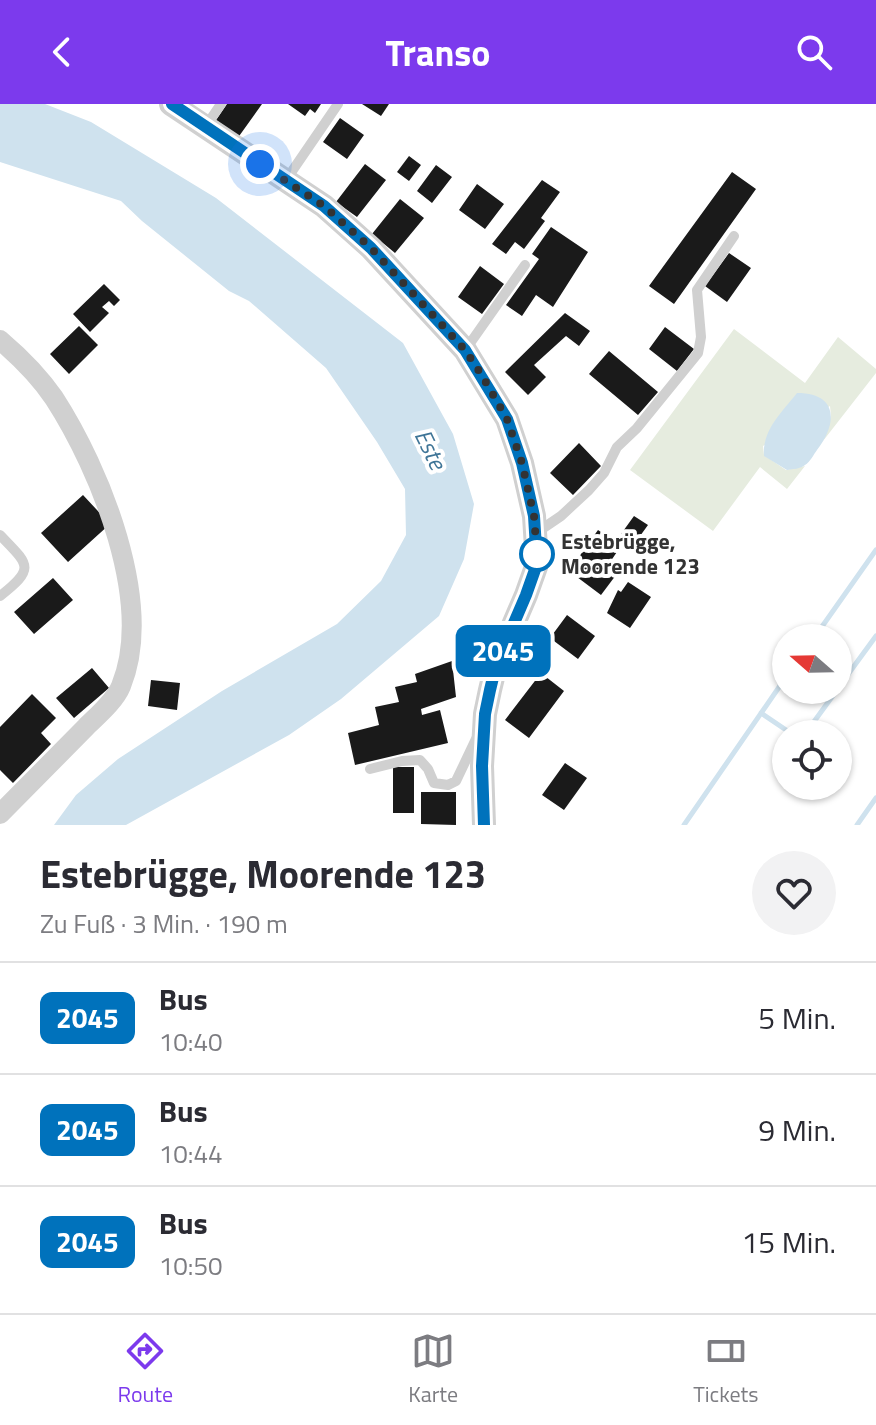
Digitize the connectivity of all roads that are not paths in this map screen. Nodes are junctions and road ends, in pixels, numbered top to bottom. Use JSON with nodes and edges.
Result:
{"nodes":[{"id":1,"x":171,"y":104,"type":"edge"},
{"id":2,"x":221,"y":104,"type":"edge"},
{"id":3,"x":338,"y":104,"type":"edge"},
{"id":4,"x":204,"y":127,"type":"junction"},
{"id":5,"x":286,"y":180,"type":"junction"},
{"id":6,"x":734,"y":236,"type":"dead end"},
{"id":7,"x":525,"y":265,"type":"dead end"},
{"id":8,"x":0,"y":340,"type":"edge"},
{"id":9,"x":465,"y":350,"type":"junction"},
{"id":10,"x":536,"y":533,"type":"junction"},
{"id":11,"x":0,"y":535,"type":"edge"},
{"id":12,"x":0,"y":596,"type":"edge"},
{"id":13,"x":485,"y":714,"type":"junction"},
{"id":14,"x":370,"y":769,"type":"dead end"},
{"id":15,"x":0,"y":814,"type":"edge"},
{"id":16,"x":484,"y":825,"type":"edge"}],
"edges":[{"from":1,"to":4,"type":"street"},
{"from":2,"to":4,"type":"lane"},
{"from":3,"to":5,"type":"lane"},
{"from":4,"to":5,"type":"street"},
{"from":5,"to":9,"type":"street"},
{"from":6,"to":10,"type":"lane"},
{"from":7,"to":9,"type":"lane"},
{"from":8,"to":15,"type":"street"},
{"from":9,"to":10,"type":"street"},
{"from":10,"to":13,"type":"street"},
{"from":11,"to":12,"type":"lane"},
{"from":13,"to":14,"type":"lane"},
{"from":13,"to":16,"type":"street"}]}
